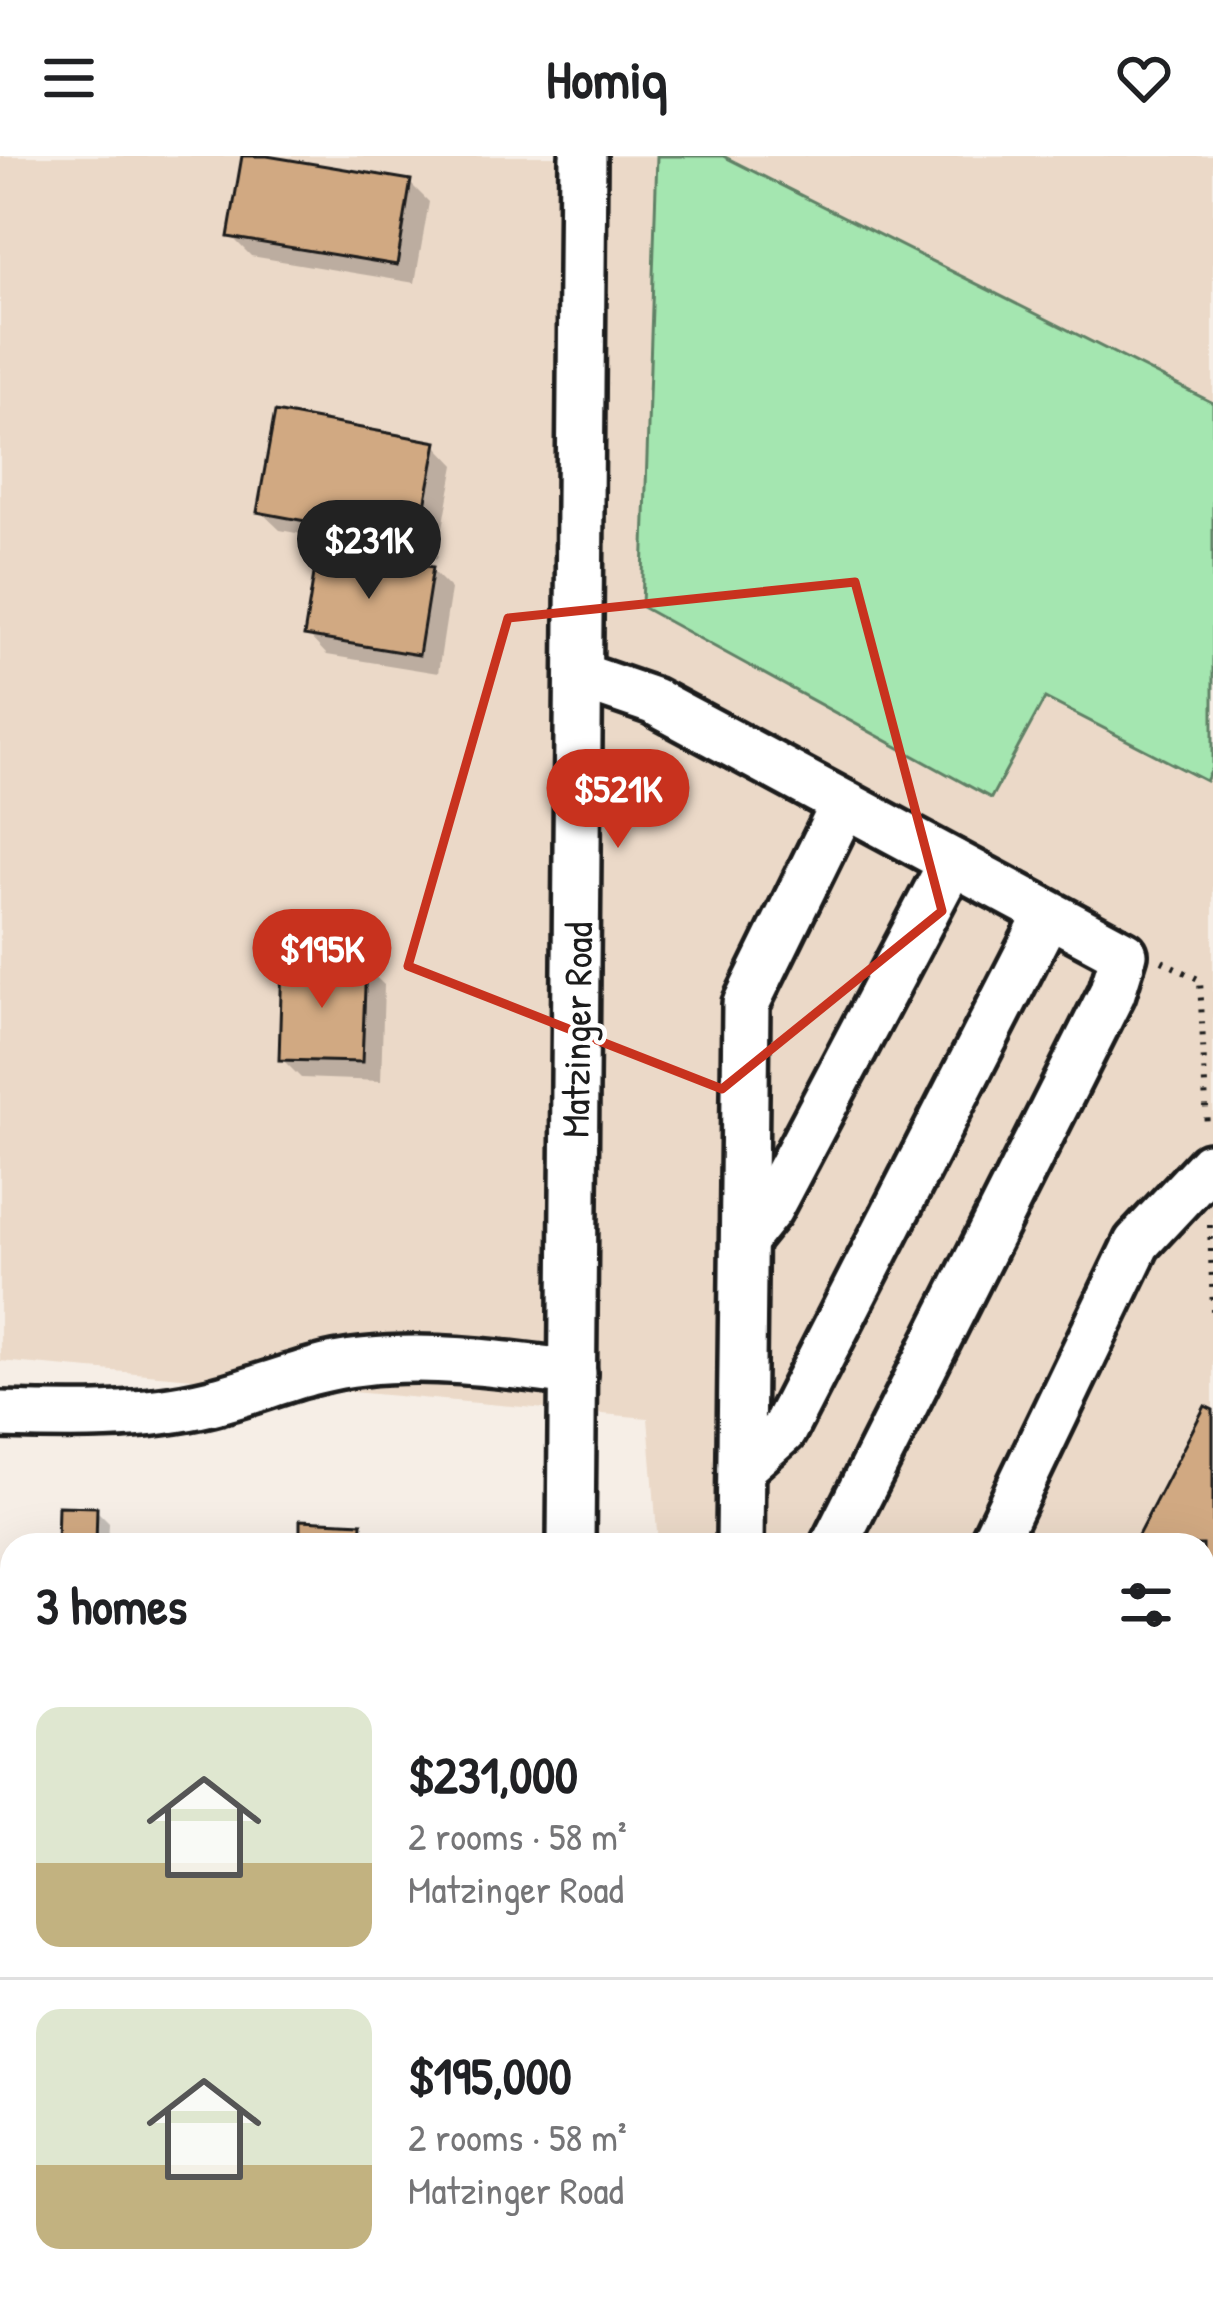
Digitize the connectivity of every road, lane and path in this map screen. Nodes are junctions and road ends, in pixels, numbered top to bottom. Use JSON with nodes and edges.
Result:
{"nodes":[{"id":1,"x":583,"y":156,"type":"edge"},
{"id":2,"x":580,"y":676,"type":"junction"},
{"id":3,"x":844,"y":804,"type":"junction"},
{"id":4,"x":952,"y":862,"type":"junction"},
{"id":5,"x":1048,"y":914,"type":"junction"},
{"id":6,"x":1124,"y":954,"type":"junction"},
{"id":7,"x":1211,"y":1167,"type":"edge"},
{"id":8,"x":744,"y":1240,"type":"junction"},
{"id":9,"x":1213,"y":1311,"type":"edge"},
{"id":10,"x":573,"y":1372,"type":"junction"},
{"id":11,"x":0,"y":1415,"type":"edge"},
{"id":12,"x":741,"y":1468,"type":"junction"},
{"id":13,"x":571,"y":1533,"type":"edge"},
{"id":14,"x":740,"y":1533,"type":"edge"},
{"id":15,"x":839,"y":1533,"type":"edge"},
{"id":16,"x":998,"y":1533,"type":"edge"}],
"edges":[{"from":1,"to":2,"type":"street","name":"Matzinger Road"},
{"from":2,"to":3,"type":"street"},
{"from":2,"to":10,"type":"street","name":"Matzinger Road"},
{"from":3,"to":4,"type":"street"},
{"from":3,"to":8,"type":"street"},
{"from":4,"to":5,"type":"street"},
{"from":4,"to":8,"type":"street"},
{"from":5,"to":6,"type":"street"},
{"from":5,"to":12,"type":"street"},
{"from":6,"to":7,"type":"path"},
{"from":6,"to":15,"type":"street"},
{"from":7,"to":9,"type":"path"},
{"from":7,"to":16,"type":"street"},
{"from":8,"to":12,"type":"street"},
{"from":10,"to":11,"type":"street"},
{"from":10,"to":13,"type":"street","name":"Matzinger Road"},
{"from":12,"to":14,"type":"street"}]}
